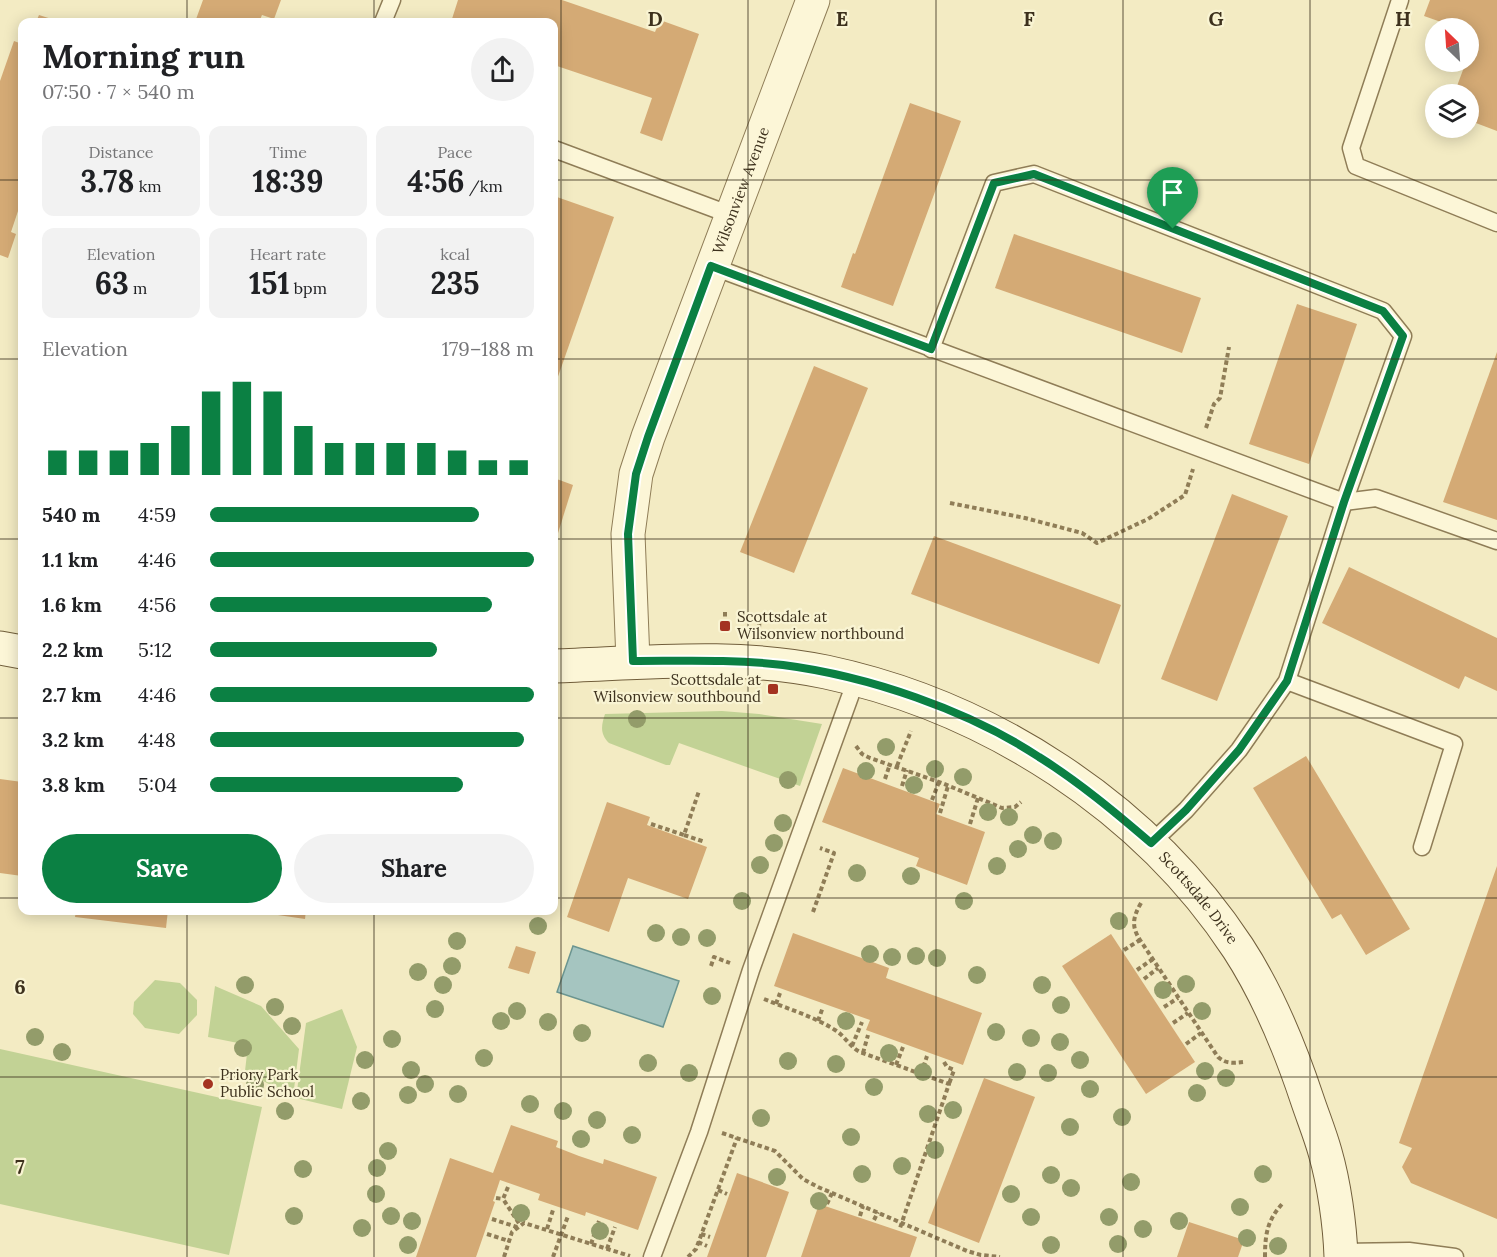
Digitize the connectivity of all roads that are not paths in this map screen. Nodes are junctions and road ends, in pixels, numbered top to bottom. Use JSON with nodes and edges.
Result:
{"nodes":[{"id":1,"x":392,"y":0,"type":"edge"},
{"id":2,"x":813,"y":0,"type":"edge"},
{"id":3,"x":1400,"y":0,"type":"edge"},
{"id":4,"x":385,"y":18,"type":"edge"},
{"id":5,"x":558,"y":150,"type":"edge"},
{"id":6,"x":731,"y":215,"type":"junction"},
{"id":7,"x":1497,"y":223,"type":"edge"},
{"id":8,"x":711,"y":266,"type":"junction"},
{"id":9,"x":931,"y":349,"type":"junction"},
{"id":10,"x":1344,"y":502,"type":"junction"},
{"id":11,"x":1497,"y":541,"type":"edge"},
{"id":12,"x":0,"y":648,"type":"edge"},
{"id":13,"x":18,"y":651,"type":"edge"},
{"id":14,"x":633,"y":661,"type":"junction"},
{"id":15,"x":558,"y":666,"type":"edge"},
{"id":16,"x":856,"y":680,"type":"junction"},
{"id":17,"x":1287,"y":681,"type":"junction"},
{"id":18,"x":1151,"y":843,"type":"junction"},
{"id":19,"x":1422,"y":847,"type":"dead end"},
{"id":20,"x":1341,"y":1254,"type":"edge"},
{"id":21,"x":652,"y":1257,"type":"edge"},
{"id":22,"x":1455,"y":1257,"type":"edge"}],
"edges":[{"from":1,"to":4,"type":"lane"},
{"from":2,"to":6,"type":"street","name":"Wilsonview Avenue"},
{"from":3,"to":7,"type":"lane"},
{"from":5,"to":6,"type":"lane"},
{"from":6,"to":8,"type":"street","name":"Wilsonview Avenue"},
{"from":8,"to":9,"type":"lane"},
{"from":8,"to":14,"type":"street","name":"Wilsonview Avenue"},
{"from":9,"to":10,"type":"lane"},
{"from":9,"to":10,"type":"lane"},
{"from":10,"to":11,"type":"lane"},
{"from":10,"to":17,"type":"lane"},
{"from":12,"to":13,"type":"street"},
{"from":14,"to":15,"type":"street","name":"Scottsdale Drive"},
{"from":14,"to":16,"type":"street","name":"Scottsdale Drive"},
{"from":16,"to":18,"type":"street","name":"Scottsdale Drive"},
{"from":16,"to":21,"type":"lane"},
{"from":17,"to":18,"type":"lane"},
{"from":17,"to":19,"type":"lane"},
{"from":18,"to":20,"type":"street","name":"Scottsdale Drive"},
{"from":20,"to":22,"type":"lane"}]}
